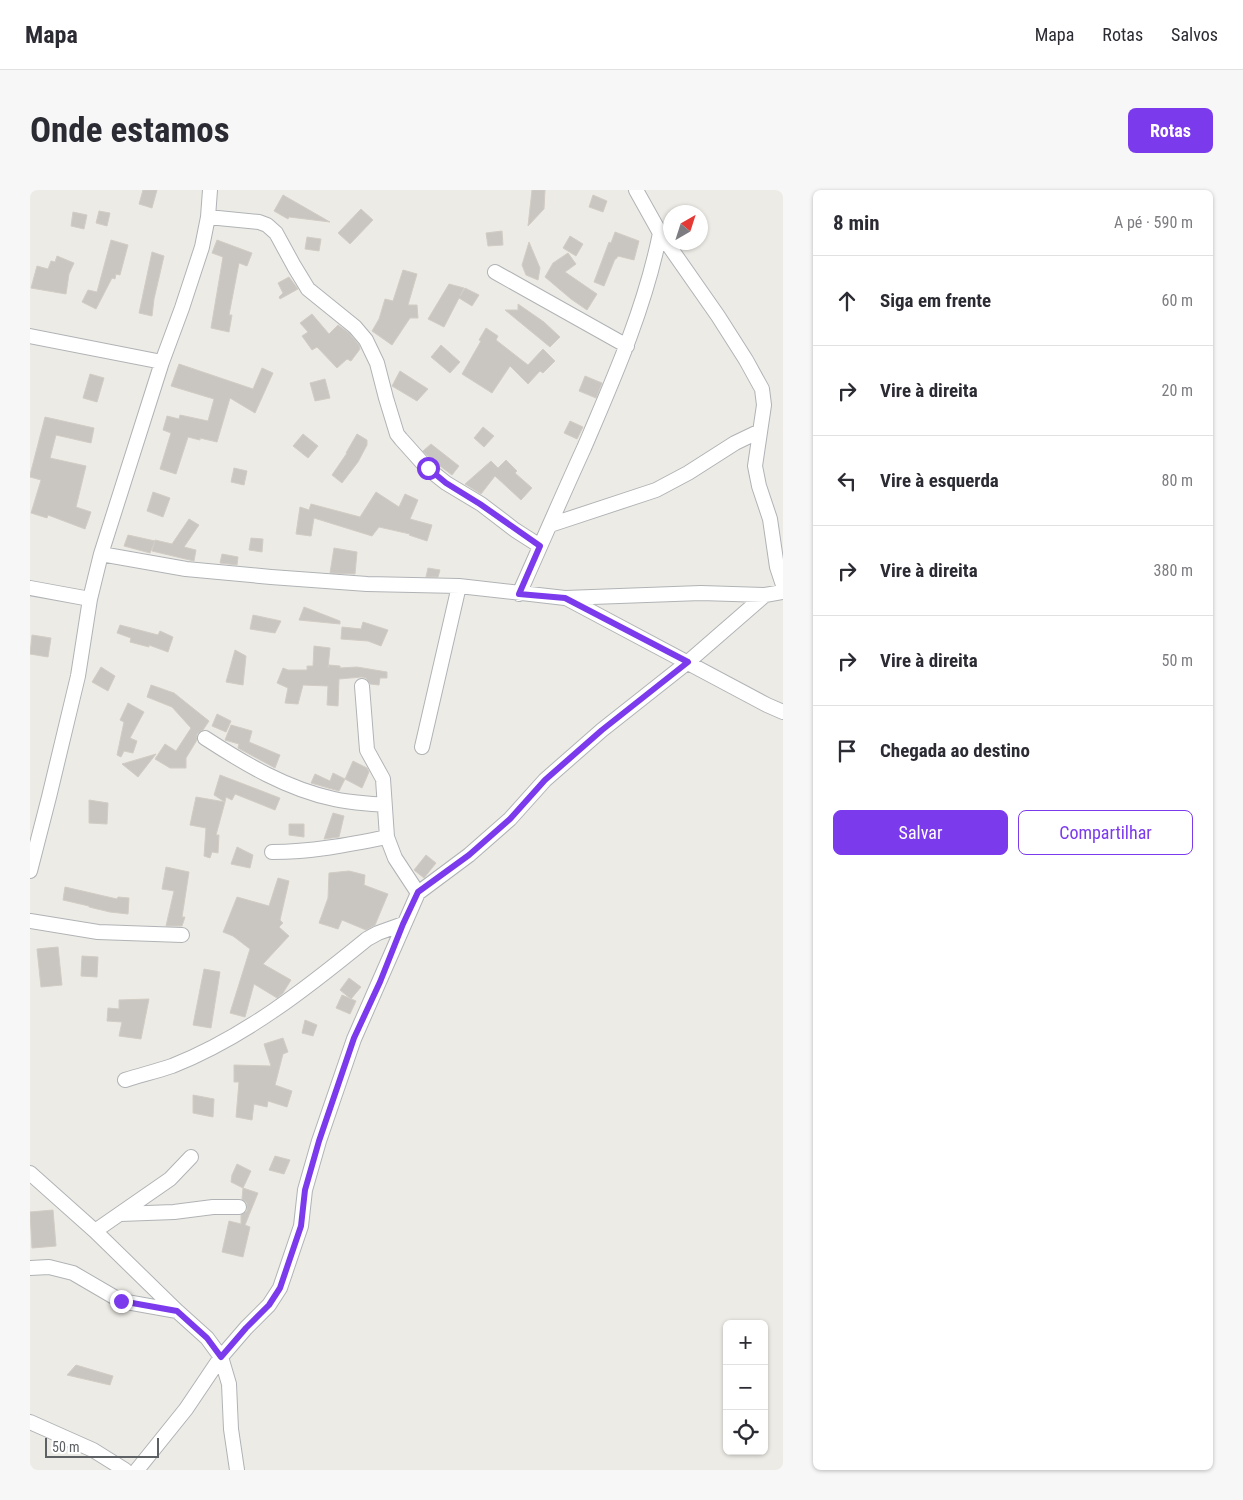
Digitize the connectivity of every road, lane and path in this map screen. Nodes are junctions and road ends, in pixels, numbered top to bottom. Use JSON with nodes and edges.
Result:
{"nodes":[{"id":1,"x":210,"y":190,"type":"edge"},
{"id":2,"x":636,"y":190,"type":"edge"},
{"id":3,"x":208,"y":217,"type":"junction"},
{"id":4,"x":660,"y":233,"type":"junction"},
{"id":5,"x":495,"y":272,"type":"dead end"},
{"id":6,"x":30,"y":336,"type":"edge"},
{"id":7,"x":627,"y":346,"type":"junction"},
{"id":8,"x":162,"y":362,"type":"junction"},
{"id":9,"x":760,"y":431,"type":"junction"},
{"id":10,"x":550,"y":525,"type":"junction"},
{"id":11,"x":540,"y":546,"type":"junction"},
{"id":12,"x":101,"y":554,"type":"junction"},
{"id":13,"x":780,"y":564,"type":"edge"},
{"id":14,"x":783,"y":585,"type":"edge"},
{"id":15,"x":459,"y":586,"type":"junction"},
{"id":16,"x":30,"y":588,"type":"edge"},
{"id":17,"x":783,"y":592,"type":"edge"},
{"id":18,"x":519,"y":594,"type":"junction"},
{"id":19,"x":765,"y":595,"type":"junction"},
{"id":20,"x":565,"y":598,"type":"junction"},
{"id":21,"x":90,"y":600,"type":"junction"},
{"id":22,"x":688,"y":662,"type":"junction"},
{"id":23,"x":362,"y":686,"type":"dead end"},
{"id":24,"x":783,"y":712,"type":"edge"},
{"id":25,"x":205,"y":738,"type":"dead end"},
{"id":26,"x":422,"y":747,"type":"dead end"},
{"id":27,"x":384,"y":805,"type":"junction"},
{"id":28,"x":387,"y":837,"type":"junction"},
{"id":29,"x":272,"y":852,"type":"dead end"},
{"id":30,"x":30,"y":870,"type":"edge"},
{"id":31,"x":418,"y":892,"type":"junction"},
{"id":32,"x":30,"y":921,"type":"edge"},
{"id":33,"x":403,"y":924,"type":"junction"},
{"id":34,"x":182,"y":935,"type":"dead end"},
{"id":35,"x":125,"y":1080,"type":"dead end"},
{"id":36,"x":191,"y":1157,"type":"dead end"},
{"id":37,"x":30,"y":1173,"type":"edge"},
{"id":38,"x":238,"y":1207,"type":"dead end"},
{"id":39,"x":119,"y":1214,"type":"junction"},
{"id":40,"x":95,"y":1231,"type":"junction"},
{"id":41,"x":30,"y":1268,"type":"edge"},
{"id":42,"x":177,"y":1311,"type":"junction"},
{"id":43,"x":221,"y":1357,"type":"junction"},
{"id":44,"x":30,"y":1422,"type":"edge"},
{"id":45,"x":124,"y":1470,"type":"edge"},
{"id":46,"x":137,"y":1470,"type":"edge"},
{"id":47,"x":237,"y":1470,"type":"edge"}],
"edges":[{"from":1,"to":3,"type":"street"},
{"from":2,"to":4,"type":"street"},
{"from":3,"to":8,"type":"street"},
{"from":3,"to":11,"type":"street"},
{"from":4,"to":7,"type":"street"},
{"from":4,"to":9,"type":"street"},
{"from":5,"to":7,"type":"street"},
{"from":6,"to":8,"type":"street"},
{"from":7,"to":10,"type":"street"},
{"from":8,"to":12,"type":"street"},
{"from":9,"to":10,"type":"street"},
{"from":9,"to":13,"type":"street"},
{"from":10,"to":11,"type":"street"},
{"from":11,"to":18,"type":"street"},
{"from":12,"to":15,"type":"street"},
{"from":12,"to":21,"type":"street"},
{"from":13,"to":14,"type":"street"},
{"from":15,"to":18,"type":"street"},
{"from":15,"to":26,"type":"street"},
{"from":16,"to":21,"type":"street"},
{"from":17,"to":19,"type":"street"},
{"from":18,"to":20,"type":"street"},
{"from":19,"to":20,"type":"street"},
{"from":19,"to":22,"type":"street"},
{"from":20,"to":22,"type":"street"},
{"from":21,"to":30,"type":"street"},
{"from":22,"to":24,"type":"street"},
{"from":22,"to":31,"type":"street"},
{"from":23,"to":27,"type":"street"},
{"from":25,"to":27,"type":"street"},
{"from":27,"to":28,"type":"street"},
{"from":28,"to":29,"type":"street"},
{"from":28,"to":31,"type":"street"},
{"from":31,"to":33,"type":"street"},
{"from":32,"to":34,"type":"street"},
{"from":33,"to":35,"type":"street"},
{"from":33,"to":43,"type":"street"},
{"from":36,"to":39,"type":"street"},
{"from":37,"to":40,"type":"street"},
{"from":38,"to":39,"type":"street"},
{"from":39,"to":40,"type":"street"},
{"from":40,"to":42,"type":"street"},
{"from":41,"to":42,"type":"street"},
{"from":42,"to":43,"type":"street"},
{"from":43,"to":46,"type":"street"},
{"from":43,"to":47,"type":"street"},
{"from":44,"to":45,"type":"street"}]}
